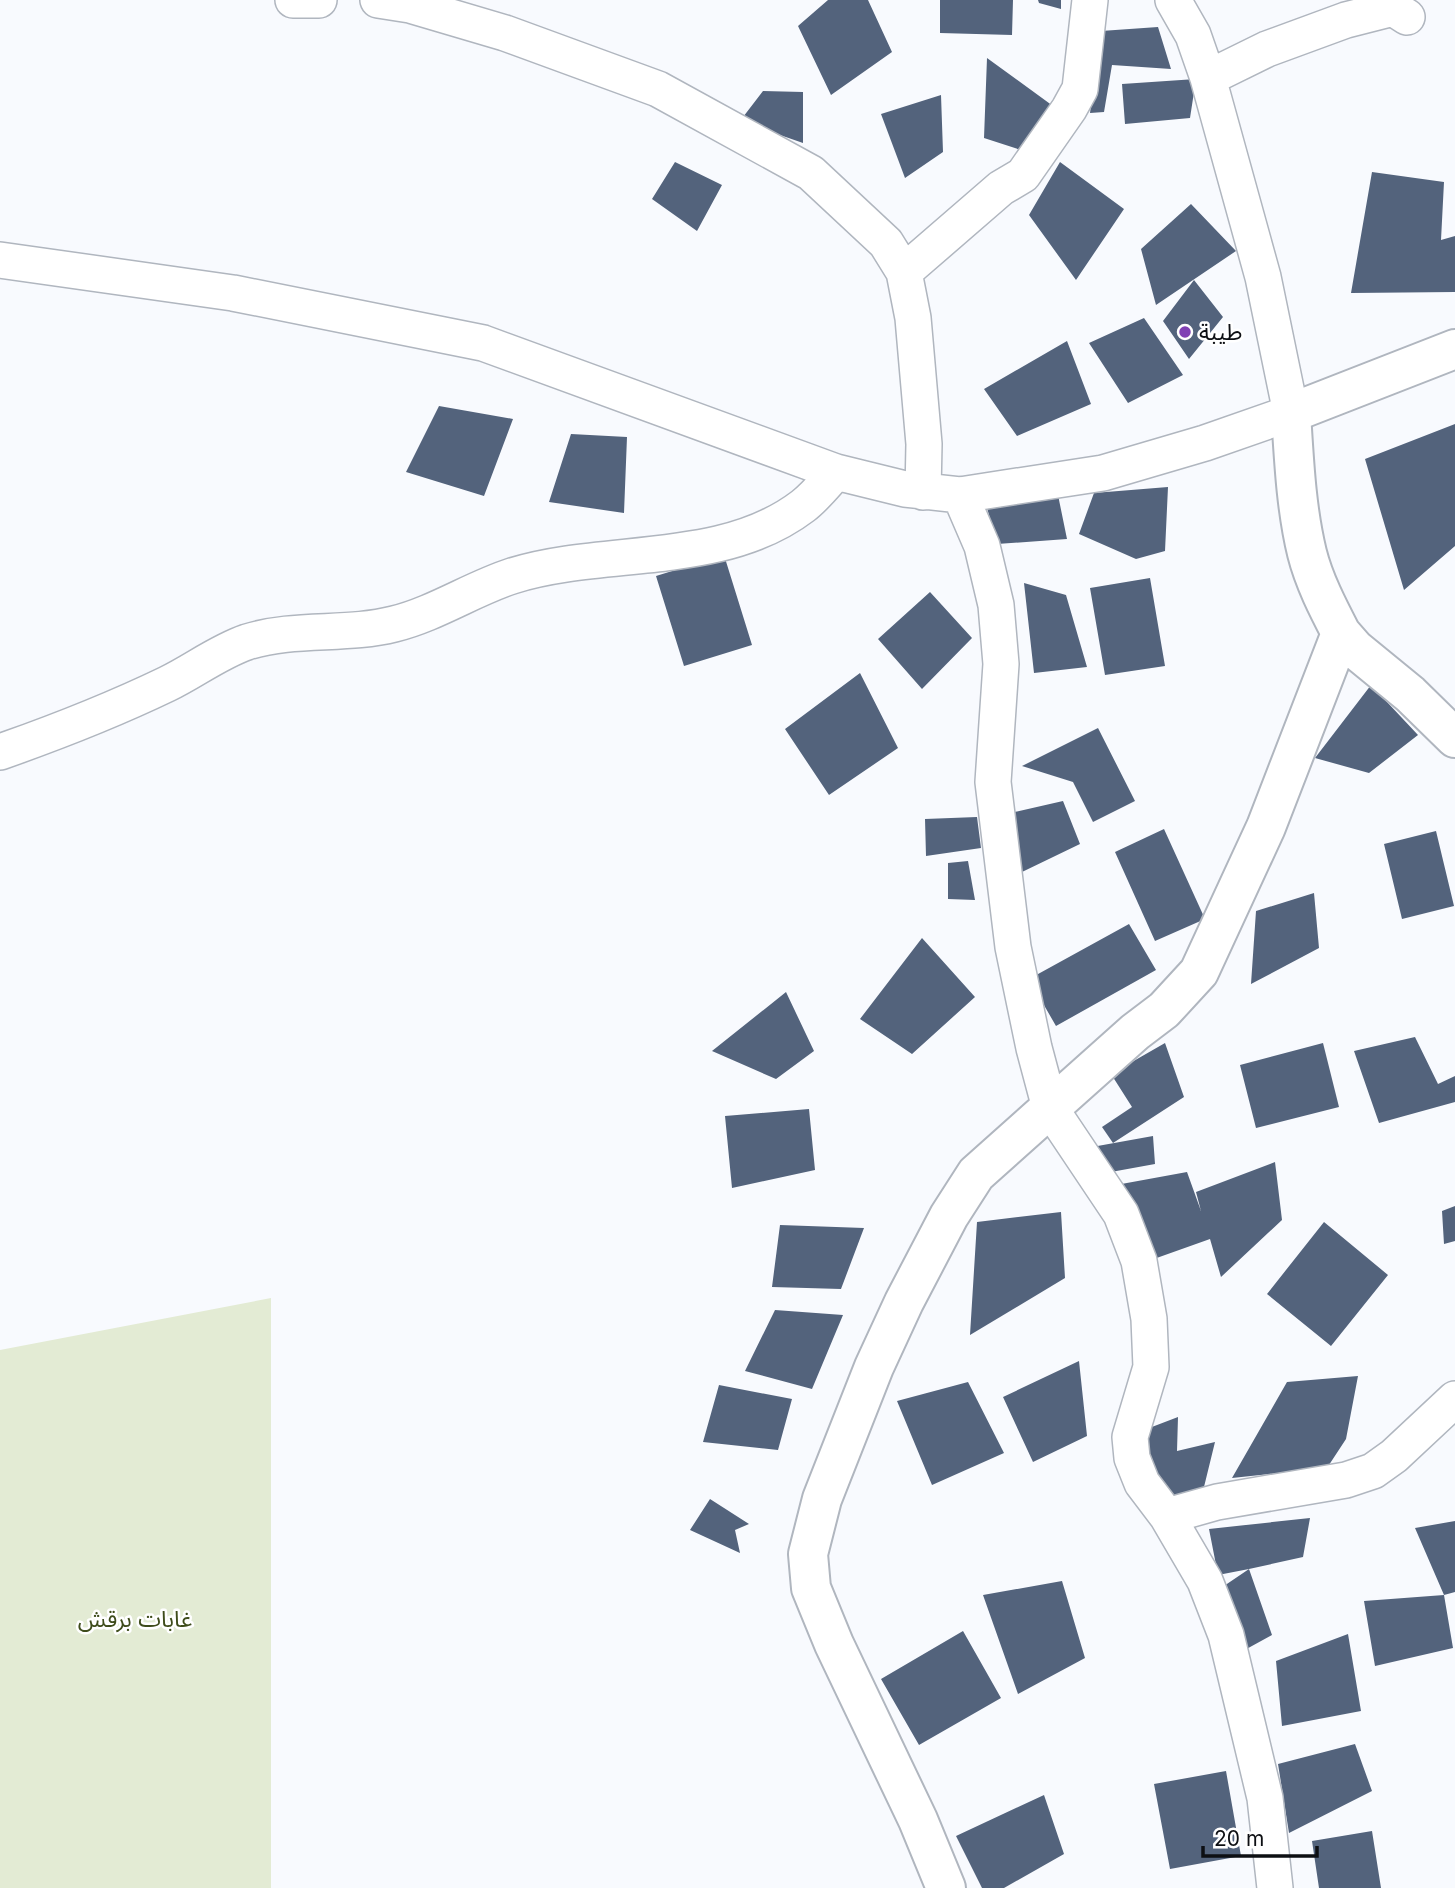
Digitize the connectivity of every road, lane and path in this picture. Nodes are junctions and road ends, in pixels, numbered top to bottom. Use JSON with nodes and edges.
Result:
{"nodes":[{"id":1,"x":293,"y":0,"type":"edge"},
{"id":2,"x":319,"y":0,"type":"edge"},
{"id":3,"x":378,"y":0,"type":"edge"},
{"id":4,"x":1090,"y":0,"type":"edge"},
{"id":5,"x":1173,"y":0,"type":"edge"},
{"id":6,"x":1407,"y":17,"type":"dead end"},
{"id":7,"x":1208,"y":78,"type":"junction"},
{"id":8,"x":3,"y":259,"type":"edge"},
{"id":9,"x":904,"y":272,"type":"junction"},
{"id":10,"x":1455,"y":349,"type":"edge"},
{"id":11,"x":1291,"y":413,"type":"junction"},
{"id":12,"x":836,"y":472,"type":"junction"},
{"id":13,"x":923,"y":492,"type":"junction"},
{"id":14,"x":960,"y":495,"type":"junction"},
{"id":15,"x":1341,"y":633,"type":"junction"},
{"id":16,"x":1455,"y":738,"type":"edge"},
{"id":17,"x":0,"y":752,"type":"edge"},
{"id":18,"x":1050,"y":1108,"type":"junction"},
{"id":19,"x":1455,"y":1399,"type":"edge"},
{"id":20,"x":1167,"y":1516,"type":"junction"},
{"id":21,"x":946,"y":1888,"type":"edge"},
{"id":22,"x":1275,"y":1888,"type":"edge"}],
"edges":[{"from":1,"to":2,"type":"street"},
{"from":3,"to":9,"type":"street"},
{"from":4,"to":9,"type":"street"},
{"from":5,"to":7,"type":"street"},
{"from":6,"to":7,"type":"street"},
{"from":7,"to":11,"type":"street"},
{"from":8,"to":12,"type":"street"},
{"from":9,"to":13,"type":"street"},
{"from":10,"to":11,"type":"street"},
{"from":11,"to":14,"type":"street"},
{"from":11,"to":15,"type":"street"},
{"from":12,"to":13,"type":"street"},
{"from":12,"to":17,"type":"street"},
{"from":13,"to":14,"type":"street"},
{"from":14,"to":18,"type":"street"},
{"from":15,"to":16,"type":"street"},
{"from":15,"to":18,"type":"street"},
{"from":18,"to":20,"type":"street"},
{"from":18,"to":21,"type":"street"},
{"from":19,"to":20,"type":"street"},
{"from":20,"to":22,"type":"street"}]}
